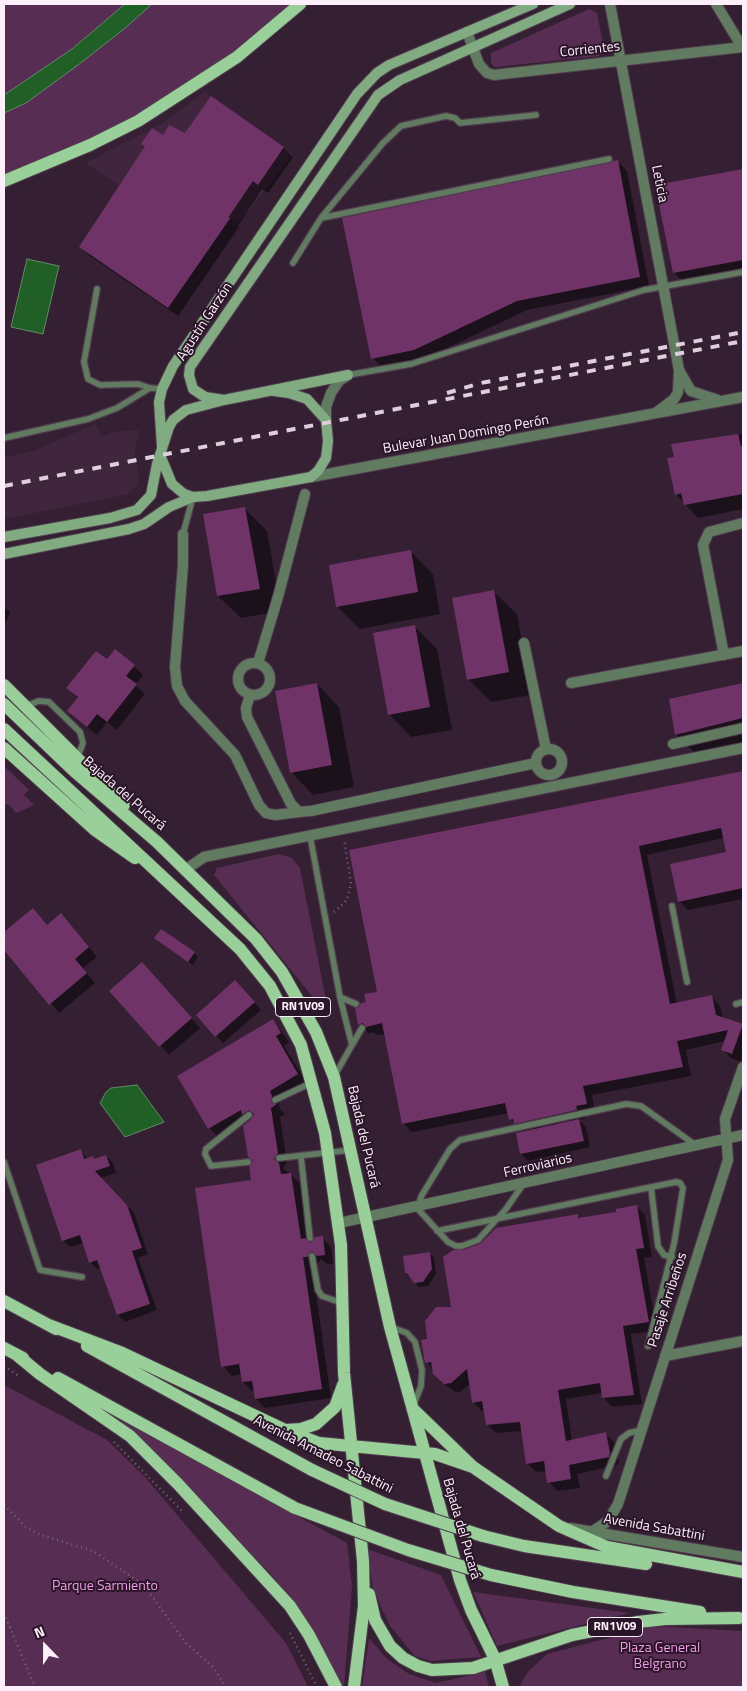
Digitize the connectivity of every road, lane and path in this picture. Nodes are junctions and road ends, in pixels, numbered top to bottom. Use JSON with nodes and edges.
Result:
{"nodes":[{"id":1,"x":300,"y":4,"type":"edge"},
{"id":2,"x":533,"y":4,"type":"edge"},
{"id":3,"x":570,"y":4,"type":"edge"},
{"id":4,"x":610,"y":4,"type":"edge"},
{"id":5,"x":716,"y":4,"type":"edge"},
{"id":6,"x":467,"y":32,"type":"junction"},
{"id":7,"x":743,"y":47,"type":"edge"},
{"id":8,"x":473,"y":48,"type":"junction"},
{"id":9,"x":620,"y":61,"type":"junction"},
{"id":10,"x":536,"y":114,"type":"dead end"},
{"id":11,"x":609,"y":159,"type":"dead end"},
{"id":12,"x":4,"y":181,"type":"edge"},
{"id":13,"x":321,"y":218,"type":"junction"},
{"id":14,"x":293,"y":263,"type":"dead end"},
{"id":15,"x":743,"y":272,"type":"edge"},
{"id":16,"x":665,"y":285,"type":"junction"},
{"id":17,"x":97,"y":289,"type":"dead end"},
{"id":18,"x":679,"y":370,"type":"junction"},
{"id":19,"x":348,"y":375,"type":"junction"},
{"id":20,"x":150,"y":388,"type":"junction"},
{"id":21,"x":162,"y":389,"type":"junction"},
{"id":22,"x":274,"y":391,"type":"junction"},
{"id":23,"x":743,"y":397,"type":"edge"},
{"id":24,"x":224,"y":400,"type":"junction"},
{"id":25,"x":721,"y":401,"type":"junction"},
{"id":26,"x":654,"y":414,"type":"junction"},
{"id":27,"x":326,"y":420,"type":"junction"},
{"id":28,"x":4,"y":438,"type":"edge"},
{"id":29,"x":161,"y":451,"type":"junction"},
{"id":30,"x":311,"y":477,"type":"junction"},
{"id":31,"x":305,"y":494,"type":"joint"},
{"id":32,"x":193,"y":497,"type":"junction"},
{"id":33,"x":743,"y":523,"type":"edge"},
{"id":34,"x":183,"y":534,"type":"joint"},
{"id":35,"x":4,"y":538,"type":"edge"},
{"id":36,"x":4,"y":554,"type":"edge"},
{"id":37,"x":524,"y":643,"type":"dead end"},
{"id":38,"x":743,"y":651,"type":"edge"},
{"id":39,"x":724,"y":655,"type":"junction"},
{"id":40,"x":258,"y":663,"type":"junction"},
{"id":41,"x":571,"y":683,"type":"dead end"},
{"id":42,"x":4,"y":685,"type":"edge"},
{"id":43,"x":250,"y":695,"type":"junction"},
{"id":44,"x":4,"y":704,"type":"edge"},
{"id":45,"x":26,"y":706,"type":"junction"},
{"id":46,"x":743,"y":728,"type":"edge"},
{"id":47,"x":4,"y":729,"type":"edge"},
{"id":48,"x":673,"y":744,"type":"dead end"},
{"id":49,"x":4,"y":748,"type":"edge"},
{"id":50,"x":743,"y":748,"type":"edge"},
{"id":51,"x":546,"y":749,"type":"junction"},
{"id":52,"x":78,"y":756,"type":"junction"},
{"id":53,"x":536,"y":763,"type":"junction"},
{"id":54,"x":299,"y":812,"type":"junction"},
{"id":55,"x":343,"y":829,"type":"junction"},
{"id":56,"x":310,"y":836,"type":"junction"},
{"id":57,"x":157,"y":842,"type":"junction"},
{"id":58,"x":185,"y":870,"type":"junction"},
{"id":59,"x":164,"y":877,"type":"junction"},
{"id":60,"x":672,"y":906,"type":"dead end"},
{"id":61,"x":326,"y":920,"type":"junction"},
{"id":62,"x":687,"y":982,"type":"dead end"},
{"id":63,"x":340,"y":997,"type":"junction"},
{"id":64,"x":743,"y":1002,"type":"edge"},
{"id":65,"x":356,"y":1004,"type":"dead end"},
{"id":66,"x":736,"y":1004,"type":"dead end"},
{"id":67,"x":362,"y":1028,"type":"dead end"},
{"id":68,"x":352,"y":1045,"type":"junction"},
{"id":69,"x":743,"y":1067,"type":"edge"},
{"id":70,"x":334,"y":1077,"type":"junction"},
{"id":71,"x":313,"y":1082,"type":"junction"},
{"id":72,"x":275,"y":1100,"type":"dead end"},
{"id":73,"x":249,"y":1115,"type":"dead end"},
{"id":74,"x":743,"y":1135,"type":"edge"},
{"id":75,"x":725,"y":1138,"type":"junction"},
{"id":76,"x":694,"y":1144,"type":"junction"},
{"id":77,"x":351,"y":1150,"type":"junction"},
{"id":78,"x":328,"y":1153,"type":"junction"},
{"id":79,"x":301,"y":1157,"type":"junction"},
{"id":80,"x":279,"y":1158,"type":"dead end"},
{"id":81,"x":4,"y":1162,"type":"edge"},
{"id":82,"x":248,"y":1162,"type":"dead end"},
{"id":83,"x":524,"y":1183,"type":"junction"},
{"id":84,"x":651,"y":1187,"type":"junction"},
{"id":85,"x":418,"y":1208,"type":"junction"},
{"id":86,"x":366,"y":1219,"type":"junction"},
{"id":87,"x":497,"y":1219,"type":"junction"},
{"id":88,"x":339,"y":1223,"type":"junction"},
{"id":89,"x":437,"y":1231,"type":"junction"},
{"id":90,"x":310,"y":1238,"type":"dead end"},
{"id":91,"x":312,"y":1256,"type":"dead end"},
{"id":92,"x":672,"y":1257,"type":"junction"},
{"id":93,"x":82,"y":1277,"type":"dead end"},
{"id":94,"x":4,"y":1301,"type":"edge"},
{"id":95,"x":342,"y":1303,"type":"junction"},
{"id":96,"x":49,"y":1325,"type":"junction"},
{"id":97,"x":390,"y":1327,"type":"junction"},
{"id":98,"x":743,"y":1341,"type":"edge"},
{"id":99,"x":648,"y":1346,"type":"dead end"},
{"id":100,"x":4,"y":1348,"type":"edge"},
{"id":101,"x":17,"y":1355,"type":"junction"},
{"id":102,"x":665,"y":1356,"type":"junction"},
{"id":103,"x":4,"y":1366,"type":"edge"},
{"id":104,"x":20,"y":1377,"type":"dead end"},
{"id":105,"x":345,"y":1380,"type":"junction"},
{"id":106,"x":412,"y":1409,"type":"junction"},
{"id":107,"x":285,"y":1430,"type":"junction"},
{"id":108,"x":642,"y":1430,"type":"junction"},
{"id":109,"x":112,"y":1441,"type":"dead end"},
{"id":110,"x":352,"y":1448,"type":"junction"},
{"id":111,"x":424,"y":1453,"type":"junction"},
{"id":112,"x":473,"y":1467,"type":"junction"},
{"id":113,"x":606,"y":1476,"type":"dead end"},
{"id":114,"x":4,"y":1505,"type":"edge"},
{"id":115,"x":188,"y":1517,"type":"dead end"},
{"id":116,"x":559,"y":1526,"type":"junction"},
{"id":117,"x":593,"y":1531,"type":"junction"},
{"id":118,"x":743,"y":1558,"type":"edge"},
{"id":119,"x":363,"y":1561,"type":"junction"},
{"id":120,"x":743,"y":1572,"type":"edge"},
{"id":121,"x":743,"y":1578,"type":"edge"},
{"id":122,"x":4,"y":1613,"type":"edge"},
{"id":123,"x":742,"y":1618,"type":"edge"},
{"id":124,"x":288,"y":1629,"type":"dead end"},
{"id":125,"x":495,"y":1660,"type":"junction"},
{"id":126,"x":35,"y":1687,"type":"edge"},
{"id":127,"x":226,"y":1687,"type":"edge"},
{"id":128,"x":317,"y":1687,"type":"edge"},
{"id":129,"x":336,"y":1687,"type":"edge"},
{"id":130,"x":354,"y":1687,"type":"edge"},
{"id":131,"x":503,"y":1687,"type":"edge"}],
"edges":[{"from":1,"to":12,"type":"main road"},
{"from":2,"to":6,"type":"main road","name":"Agustín Garzón"},
{"from":3,"to":8,"type":"main road","name":"Agustín Garzón"},
{"from":4,"to":9,"type":"street","name":"Leticia"},
{"from":5,"to":7,"type":"street"},
{"from":6,"to":8,"type":"street","name":"Corrientes"},
{"from":6,"to":21,"type":"main road","name":"Agustín Garzón"},
{"from":7,"to":9,"type":"street","name":"Corrientes"},
{"from":8,"to":9,"type":"street","name":"Corrientes"},
{"from":8,"to":24,"type":"main road","name":"Agustín Garzón"},
{"from":9,"to":16,"type":"street","name":"Leticia"},
{"from":10,"to":13,"type":"lane"},
{"from":11,"to":13,"type":"lane"},
{"from":13,"to":14,"type":"lane"},
{"from":15,"to":16,"type":"lane"},
{"from":16,"to":18,"type":"street","name":"Leticia"},
{"from":16,"to":19,"type":"lane"},
{"from":17,"to":20,"type":"lane"},
{"from":18,"to":25,"type":"street","name":"Leticia"},
{"from":18,"to":26,"type":"street","name":"Leticia"},
{"from":19,"to":22,"type":"main road"},
{"from":19,"to":27,"type":"street"},
{"from":20,"to":21,"type":"lane"},
{"from":20,"to":28,"type":"lane"},
{"from":21,"to":29,"type":"main road","name":"Agustín Garzón"},
{"from":22,"to":24,"type":"main road"},
{"from":22,"to":27,"type":"main road"},
{"from":23,"to":25,"type":"street","name":"Bulevar Juan Domingo Perón"},
{"from":24,"to":29,"type":"main road"},
{"from":25,"to":26,"type":"street","name":"Bulevar Juan Domingo Perón"},
{"from":26,"to":30,"type":"street","name":"Bulevar Juan Domingo Perón"},
{"from":27,"to":30,"type":"main road"},
{"from":29,"to":32,"type":"main road"},
{"from":29,"to":35,"type":"main road"},
{"from":30,"to":31,"type":"lane"},
{"from":30,"to":32,"type":"main road","name":"Bulevar Juan Domingo Perón"},
{"from":31,"to":40,"type":"street"},
{"from":32,"to":34,"type":"lane"},
{"from":32,"to":36,"type":"main road","name":"Bulevar Juan Domingo Perón"},
{"from":33,"to":39,"type":"street"},
{"from":34,"to":54,"type":"street"},
{"from":37,"to":51,"type":"street"},
{"from":38,"to":39,"type":"street"},
{"from":39,"to":41,"type":"street"},
{"from":40,"to":43,"type":"street"},
{"from":40,"to":43,"type":"street"},
{"from":42,"to":45,"type":"main road"},
{"from":43,"to":54,"type":"street"},
{"from":44,"to":57,"type":"main road","name":"Bajada del Pucará","number":"RN1V09"},
{"from":45,"to":52,"type":"main road"},
{"from":45,"to":52,"type":"lane"},
{"from":46,"to":48,"type":"street"},
{"from":47,"to":59,"type":"main road","number":"RN1V09"},
{"from":49,"to":59,"type":"main road"},
{"from":50,"to":55,"type":"street"},
{"from":51,"to":53,"type":"street"},
{"from":51,"to":53,"type":"street"},
{"from":52,"to":57,"type":"main road"},
{"from":53,"to":54,"type":"street"},
{"from":55,"to":56,"type":"street"},
{"from":55,"to":61,"type":"path"},
{"from":56,"to":58,"type":"street"},
{"from":56,"to":61,"type":"lane"},
{"from":57,"to":58,"type":"main road","name":"Bajada del Pucará","number":"RN1V09"},
{"from":58,"to":70,"type":"main road","name":"Bajada del Pucará","number":"RN1V09"},
{"from":59,"to":71,"type":"main road","number":"RN1V09"},
{"from":60,"to":62,"type":"lane"},
{"from":61,"to":63,"type":"lane"},
{"from":63,"to":65,"type":"lane"},
{"from":63,"to":68,"type":"lane"},
{"from":64,"to":66,"type":"lane"},
{"from":67,"to":68,"type":"lane"},
{"from":68,"to":70,"type":"lane"},
{"from":69,"to":75,"type":"street","name":"Pasaje Arribeños"},
{"from":70,"to":77,"type":"main road","name":"Bajada del Pucará","number":"RN1V09"},
{"from":71,"to":72,"type":"lane"},
{"from":71,"to":78,"type":"main road","number":"RN1V09"},
{"from":73,"to":82,"type":"lane"},
{"from":74,"to":75,"type":"street","name":"Ferroviarios"},
{"from":75,"to":76,"type":"street","name":"Ferroviarios"},
{"from":75,"to":102,"type":"street","name":"Pasaje Arribeños"},
{"from":76,"to":83,"type":"street","name":"Ferroviarios"},
{"from":76,"to":85,"type":"lane"},
{"from":77,"to":78,"type":"lane"},
{"from":77,"to":86,"type":"main road","name":"Bajada del Pucará","number":"RN1V09"},
{"from":78,"to":79,"type":"lane"},
{"from":78,"to":88,"type":"main road","number":"RN1V09"},
{"from":79,"to":80,"type":"lane"},
{"from":79,"to":90,"type":"lane"},
{"from":81,"to":93,"type":"lane"},
{"from":83,"to":85,"type":"street","name":"Ferroviarios"},
{"from":83,"to":87,"type":"lane"},
{"from":84,"to":87,"type":"lane"},
{"from":84,"to":92,"type":"lane"},
{"from":84,"to":92,"type":"lane"},
{"from":85,"to":86,"type":"street","name":"Ferroviarios"},
{"from":85,"to":89,"type":"lane"},
{"from":86,"to":88,"type":"street","name":"Ferroviarios"},
{"from":86,"to":97,"type":"main road","name":"Bajada del Pucará","number":"RN1V09"},
{"from":87,"to":89,"type":"lane"},
{"from":87,"to":89,"type":"lane"},
{"from":88,"to":95,"type":"main road","number":"RN1V09"},
{"from":91,"to":95,"type":"lane"},
{"from":92,"to":99,"type":"lane"},
{"from":94,"to":96,"type":"main road","name":"Avenida Amadeo Sabattini"},
{"from":95,"to":105,"type":"main road","number":"RN1V09"},
{"from":96,"to":107,"type":"main road"},
{"from":96,"to":121,"type":"main road","name":"Avenida Amadeo Sabattini","bridge":true},
{"from":97,"to":106,"type":"main road","name":"Bajada del Pucará","number":"RN1V09"},
{"from":97,"to":106,"type":"lane"},
{"from":98,"to":102,"type":"street"},
{"from":100,"to":101,"type":"main road"},
{"from":101,"to":123,"type":"main road","bridge":true},
{"from":101,"to":129,"type":"main road"},
{"from":102,"to":108,"type":"street","name":"Pasaje Arribeños"},
{"from":103,"to":104,"type":"path"},
{"from":105,"to":107,"type":"main road"},
{"from":105,"to":110,"type":"main road","number":"RN1V09"},
{"from":106,"to":111,"type":"main road","name":"Bajada del Pucará"},
{"from":106,"to":112,"type":"main road"},
{"from":107,"to":110,"type":"main road"},
{"from":108,"to":113,"type":"lane"},
{"from":108,"to":117,"type":"street","name":"Pasaje Arribeños"},
{"from":109,"to":115,"type":"path"},
{"from":110,"to":111,"type":"main road"},
{"from":110,"to":119,"type":"main road","number":"RN1V09"},
{"from":111,"to":112,"type":"main road"},
{"from":111,"to":125,"type":"main road","name":"Bajada del Pucará"},
{"from":112,"to":116,"type":"main road"},
{"from":114,"to":127,"type":"path"},
{"from":116,"to":117,"type":"street","name":"Avenida Sabattini"},
{"from":116,"to":120,"type":"main road"},
{"from":117,"to":118,"type":"street","name":"Avenida Sabattini"},
{"from":119,"to":125,"type":"main road","number":"RN1V09"},
{"from":119,"to":130,"type":"main road"},
{"from":122,"to":126,"type":"path"},
{"from":123,"to":125,"type":"main road","number":"RN1V09"},
{"from":124,"to":128,"type":"path"},
{"from":125,"to":131,"type":"main road","name":"Bajada del Pucará"}]}
